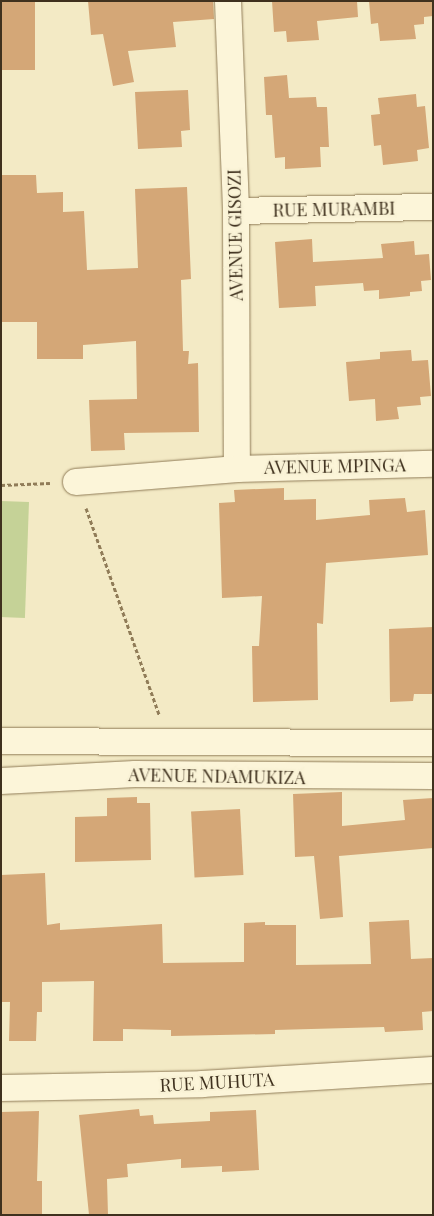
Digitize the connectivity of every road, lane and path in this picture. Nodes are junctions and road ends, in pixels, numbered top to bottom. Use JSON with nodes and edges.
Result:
{"nodes":[{"id":1,"x":228,"y":1,"type":"edge"},
{"id":2,"x":433,"y":207,"type":"edge"},
{"id":3,"x":236,"y":212,"type":"junction"},
{"id":4,"x":433,"y":464,"type":"edge"},
{"id":5,"x":237,"y":469,"type":"junction"},
{"id":6,"x":76,"y":482,"type":"junction"},
{"id":7,"x":1,"y":485,"type":"edge"},
{"id":8,"x":1,"y":741,"type":"edge"},
{"id":9,"x":170,"y":743,"type":"junction"},
{"id":10,"x":433,"y":743,"type":"edge"},
{"id":11,"x":433,"y":776,"type":"edge"},
{"id":12,"x":1,"y":781,"type":"edge"},
{"id":13,"x":433,"y":1070,"type":"edge"},
{"id":14,"x":1,"y":1088,"type":"edge"}],
"edges":[{"from":1,"to":3,"type":"street","name":"AVENUE GISOZI"},
{"from":2,"to":3,"type":"street","name":"RUE MURAMBI"},
{"from":3,"to":5,"type":"street","name":"AVENUE GISOZI"},
{"from":4,"to":5,"type":"street","name":"AVENUE MPINGA"},
{"from":5,"to":6,"type":"street","name":"AVENUE MPINGA"},
{"from":6,"to":7,"type":"path"},
{"from":6,"to":9,"type":"path"},
{"from":8,"to":9,"type":"street","name":"AVENUE NDAMUKIZA"},
{"from":9,"to":10,"type":"street","name":"AVENUE NDAMUKIZA"},
{"from":11,"to":12,"type":"street","name":"AVENUE NDAMUKIZA"},
{"from":13,"to":14,"type":"street","name":"RUE MUHUTA"}]}
